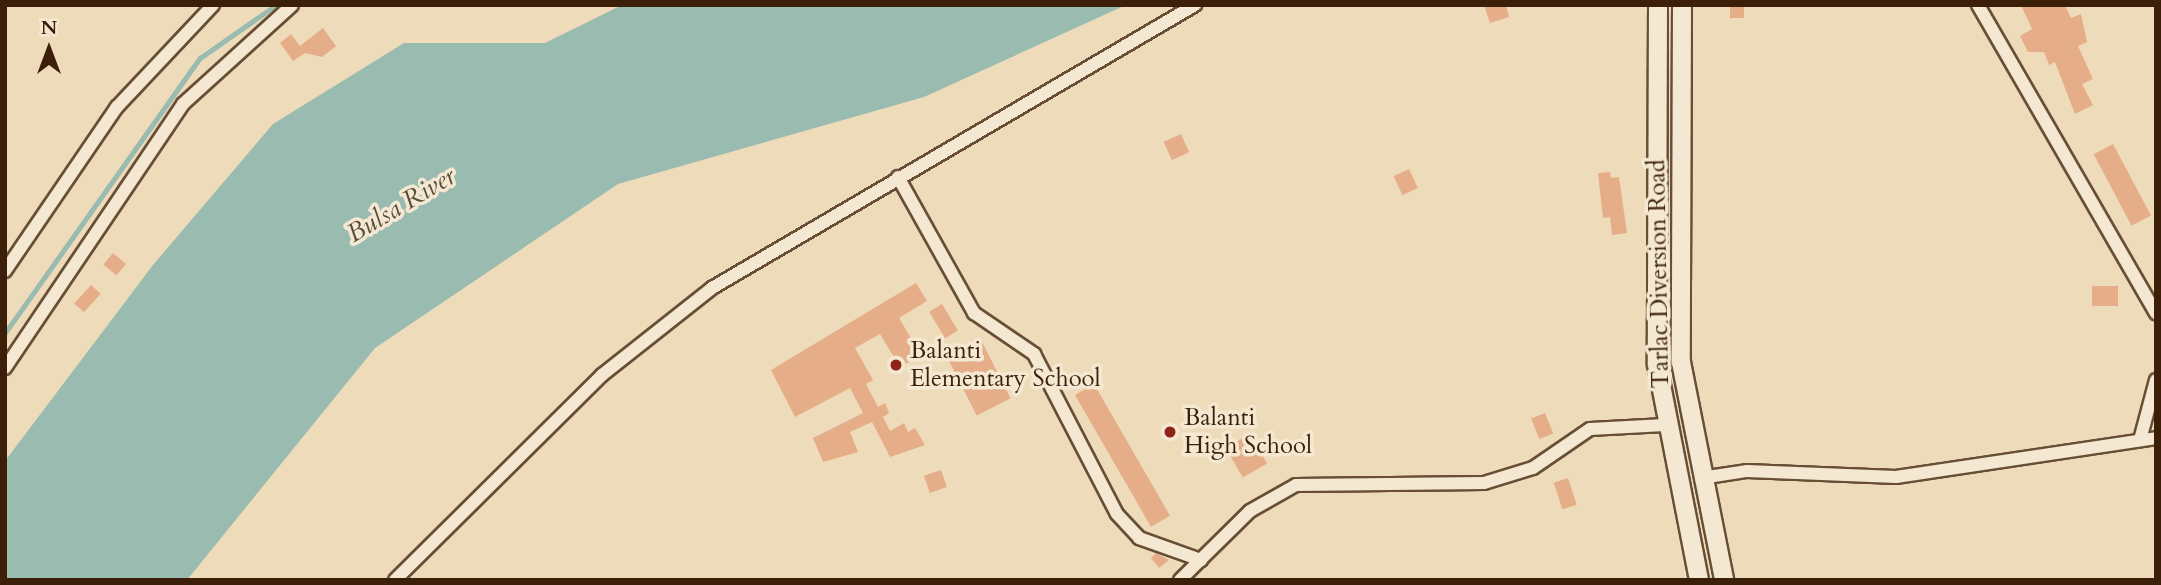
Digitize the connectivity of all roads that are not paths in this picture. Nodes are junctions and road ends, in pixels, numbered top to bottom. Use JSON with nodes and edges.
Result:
{"nodes":[{"id":1,"x":213,"y":5,"type":"edge"},
{"id":2,"x":292,"y":5,"type":"edge"},
{"id":3,"x":1195,"y":5,"type":"edge"},
{"id":4,"x":1658,"y":5,"type":"edge"},
{"id":5,"x":1682,"y":5,"type":"edge"},
{"id":6,"x":1978,"y":5,"type":"edge"},
{"id":7,"x":898,"y":177,"type":"junction"},
{"id":8,"x":5,"y":271,"type":"edge"},
{"id":9,"x":2156,"y":313,"type":"edge"},
{"id":10,"x":5,"y":368,"type":"edge"},
{"id":11,"x":2156,"y":380,"type":"edge"},
{"id":12,"x":1689,"y":421,"type":"junction"},
{"id":13,"x":1665,"y":425,"type":"junction"},
{"id":14,"x":2156,"y":438,"type":"edge"},
{"id":15,"x":2140,"y":440,"type":"junction"},
{"id":16,"x":1702,"y":478,"type":"junction"},
{"id":17,"x":1678,"y":483,"type":"junction"},
{"id":18,"x":1200,"y":560,"type":"junction"},
{"id":19,"x":395,"y":580,"type":"edge"},
{"id":20,"x":1180,"y":580,"type":"edge"},
{"id":21,"x":1699,"y":580,"type":"edge"},
{"id":22,"x":1724,"y":580,"type":"edge"}],
"edges":[{"from":1,"to":8,"type":"street"},
{"from":2,"to":10,"type":"street"},
{"from":3,"to":7,"type":"street"},
{"from":4,"to":13,"type":"main road","name":"Tarlac Diversion Road"},
{"from":5,"to":12,"type":"main road","name":"Tarlac Diversion Road"},
{"from":6,"to":9,"type":"street"},
{"from":7,"to":18,"type":"street"},
{"from":7,"to":19,"type":"street"},
{"from":11,"to":15,"type":"street"},
{"from":12,"to":13,"type":"main road"},
{"from":12,"to":16,"type":"main road","name":"Tarlac Diversion Road"},
{"from":13,"to":17,"type":"main road","name":"Tarlac Diversion Road"},
{"from":13,"to":18,"type":"street"},
{"from":14,"to":15,"type":"street"},
{"from":15,"to":16,"type":"street"},
{"from":16,"to":17,"type":"main road"},
{"from":16,"to":22,"type":"main road","name":"Tarlac Diversion Road"},
{"from":17,"to":21,"type":"main road","name":"Tarlac Diversion Road"},
{"from":18,"to":20,"type":"street"}]}
